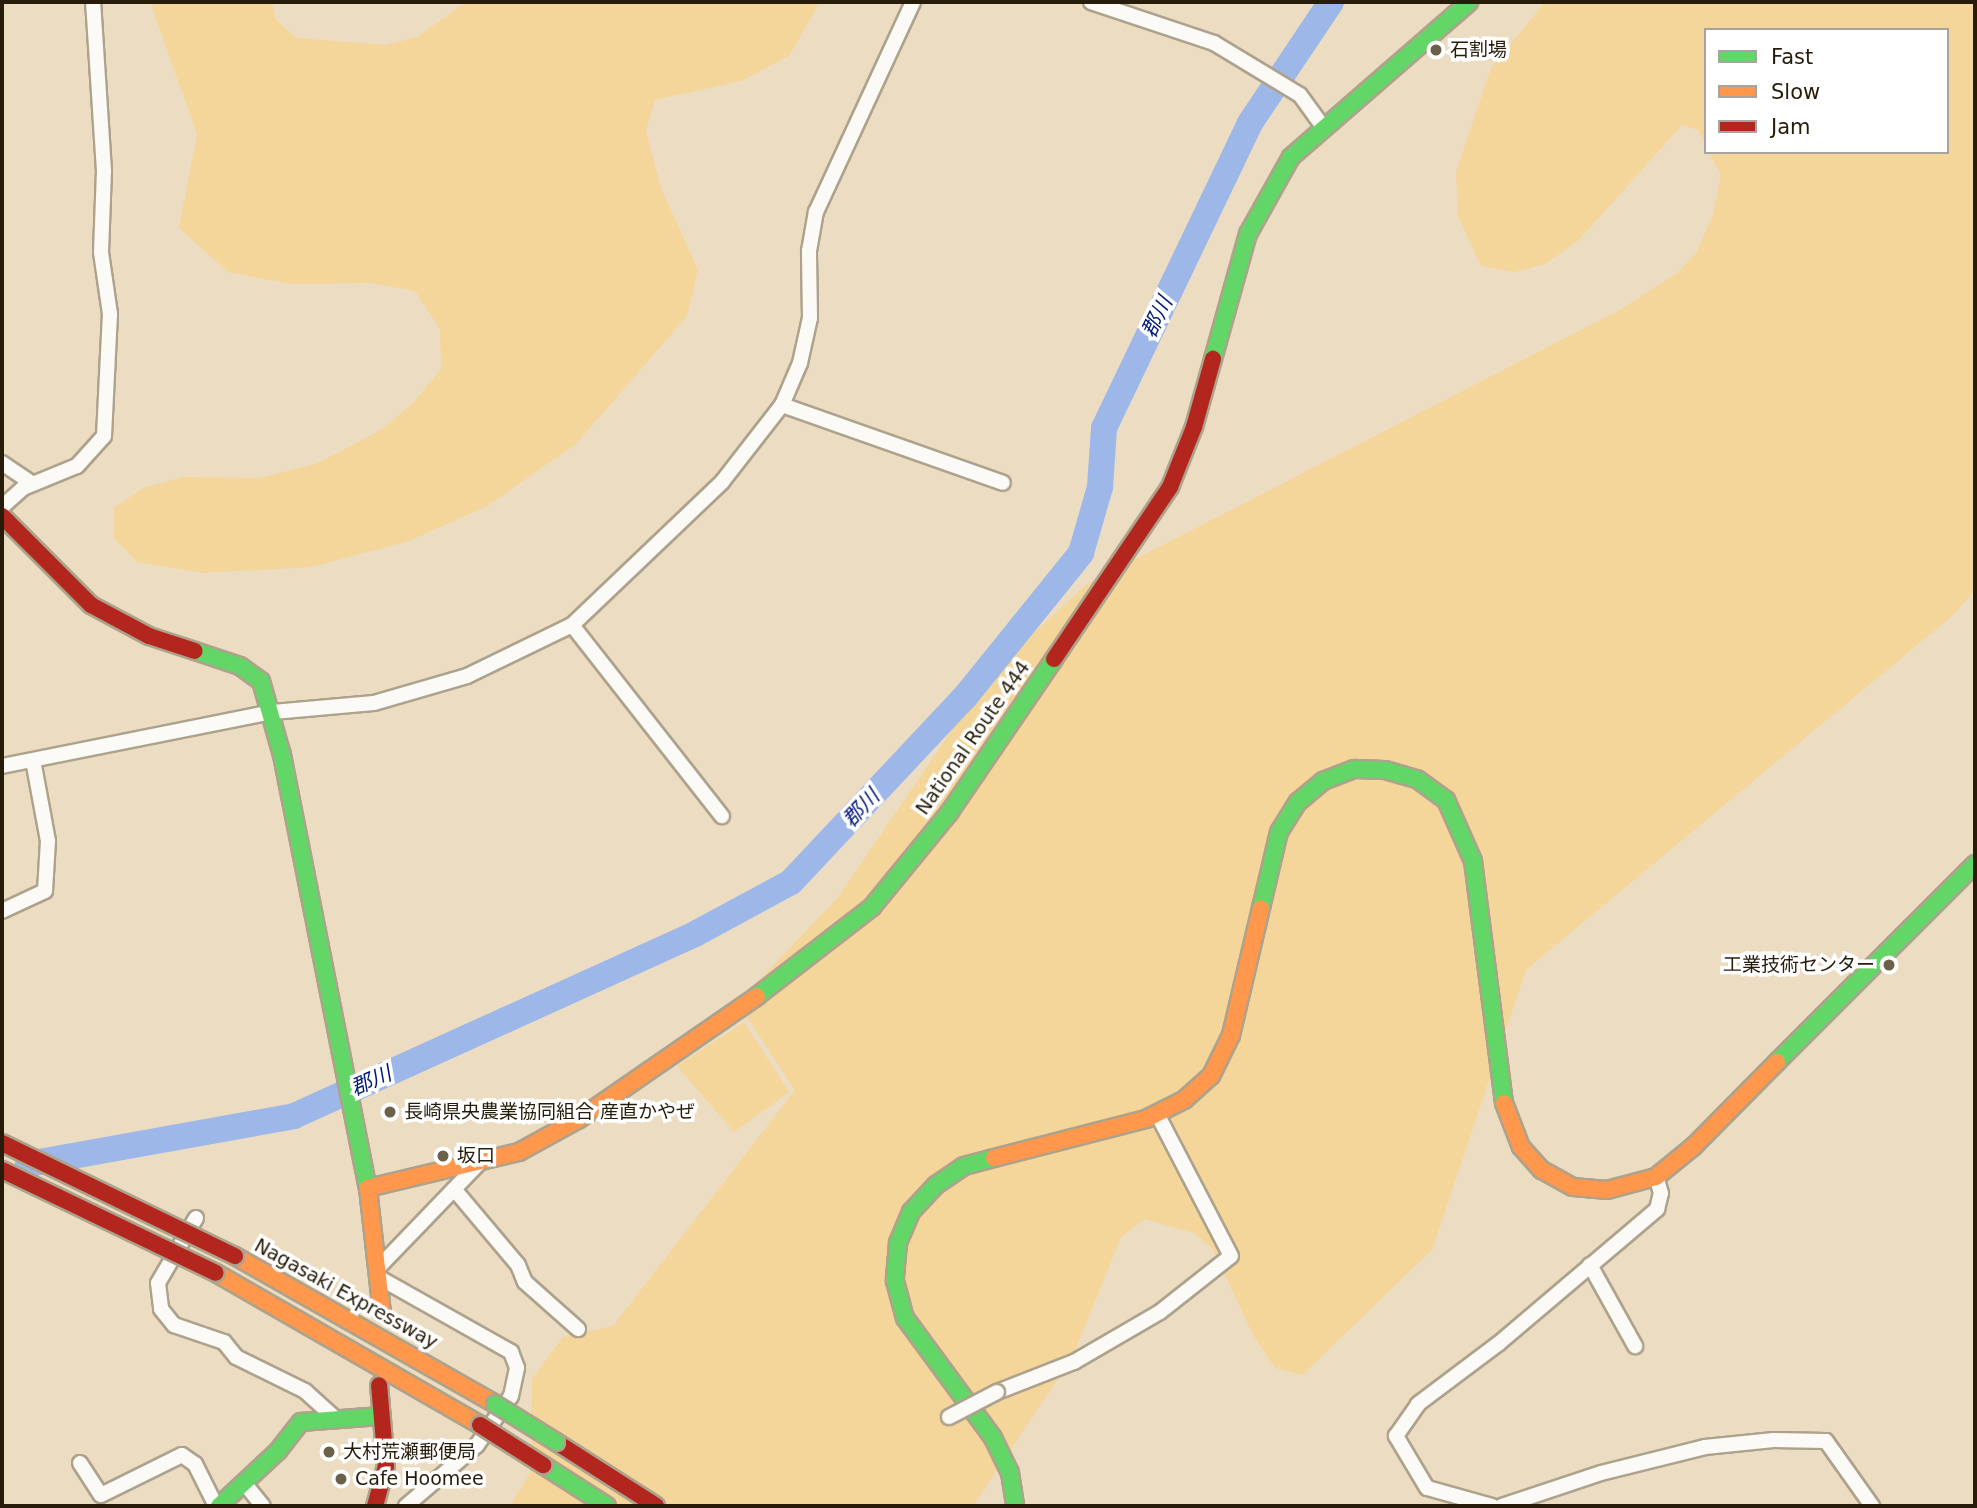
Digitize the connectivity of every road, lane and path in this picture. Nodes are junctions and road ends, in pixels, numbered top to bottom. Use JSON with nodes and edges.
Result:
{"nodes":[{"id":1,"x":93,"y":2,"type":"edge"},
{"id":2,"x":913,"y":2,"type":"edge"},
{"id":3,"x":1091,"y":2,"type":"edge"},
{"id":4,"x":1469,"y":2,"type":"edge"},
{"id":5,"x":1323,"y":127,"type":"junction"},
{"id":6,"x":782,"y":405,"type":"junction"},
{"id":7,"x":2,"y":463,"type":"edge"},
{"id":8,"x":1003,"y":483,"type":"dead end"},
{"id":9,"x":33,"y":484,"type":"junction"},
{"id":10,"x":2,"y":508,"type":"edge"},
{"id":11,"x":2,"y":516,"type":"edge"},
{"id":12,"x":572,"y":625,"type":"junction"},
{"id":13,"x":273,"y":712,"type":"junction"},
{"id":14,"x":33,"y":760,"type":"junction"},
{"id":15,"x":2,"y":766,"type":"edge"},
{"id":16,"x":722,"y":816,"type":"dead end"},
{"id":17,"x":1975,"y":864,"type":"edge"},
{"id":18,"x":2,"y":911,"type":"edge"},
{"id":19,"x":1157,"y":1114,"type":"junction"},
{"id":20,"x":2,"y":1143,"type":"edge"},
{"id":21,"x":478,"y":1164,"type":"junction"},
{"id":22,"x":2,"y":1170,"type":"edge"},
{"id":23,"x":1656,"y":1177,"type":"junction"},
{"id":24,"x":368,"y":1188,"type":"junction"},
{"id":25,"x":454,"y":1189,"type":"junction"},
{"id":26,"x":196,"y":1218,"type":"dead end"},
{"id":27,"x":1590,"y":1265,"type":"junction"},
{"id":28,"x":378,"y":1273,"type":"junction"},
{"id":29,"x":382,"y":1313,"type":"dead end"},
{"id":30,"x":578,"y":1329,"type":"dead end"},
{"id":31,"x":1635,"y":1346,"type":"dead end"},
{"id":32,"x":379,"y":1385,"type":"dead end"},
{"id":33,"x":333,"y":1416,"type":"junction"},
{"id":34,"x":381,"y":1416,"type":"junction"},
{"id":35,"x":949,"y":1417,"type":"dead end"},
{"id":36,"x":80,"y":1463,"type":"dead end"},
{"id":37,"x":245,"y":1483,"type":"junction"},
{"id":38,"x":217,"y":1506,"type":"edge"},
{"id":39,"x":263,"y":1506,"type":"edge"},
{"id":40,"x":375,"y":1506,"type":"edge"},
{"id":41,"x":406,"y":1506,"type":"edge"},
{"id":42,"x":607,"y":1506,"type":"edge"},
{"id":43,"x":656,"y":1506,"type":"edge"},
{"id":44,"x":1015,"y":1506,"type":"edge"},
{"id":45,"x":1492,"y":1506,"type":"edge"},
{"id":46,"x":1502,"y":1506,"type":"edge"},
{"id":47,"x":1872,"y":1506,"type":"edge"}],
"edges":[{"from":1,"to":9,"type":"street"},
{"from":2,"to":6,"type":"street"},
{"from":3,"to":5,"type":"street"},
{"from":4,"to":5,"type":"main road","name":"National Route 444"},
{"from":5,"to":21,"type":"main road","name":"National Route 444"},
{"from":6,"to":8,"type":"street"},
{"from":6,"to":12,"type":"street"},
{"from":7,"to":9,"type":"street"},
{"from":9,"to":10,"type":"street"},
{"from":11,"to":13,"type":"main road"},
{"from":12,"to":13,"type":"street"},
{"from":12,"to":16,"type":"street"},
{"from":13,"to":14,"type":"street"},
{"from":13,"to":24,"type":"main road"},
{"from":14,"to":15,"type":"street"},
{"from":14,"to":18,"type":"street"},
{"from":17,"to":23,"type":"main road"},
{"from":19,"to":23,"type":"main road"},
{"from":19,"to":35,"type":"street","bridge":true},
{"from":19,"to":44,"type":"main road"},
{"from":20,"to":43,"type":"main road","name":"Nagasaki Expressway","bridge":true},
{"from":21,"to":24,"type":"main road","name":"National Route 444"},
{"from":21,"to":25,"type":"street"},
{"from":22,"to":42,"type":"main road","bridge":true},
{"from":23,"to":27,"type":"street"},
{"from":24,"to":28,"type":"main road"},
{"from":25,"to":28,"type":"street"},
{"from":25,"to":30,"type":"street"},
{"from":26,"to":33,"type":"street"},
{"from":27,"to":31,"type":"street"},
{"from":27,"to":45,"type":"street"},
{"from":28,"to":29,"type":"main road"},
{"from":28,"to":41,"type":"street"},
{"from":32,"to":34,"type":"main road"},
{"from":33,"to":34,"type":"main road"},
{"from":33,"to":37,"type":"main road"},
{"from":34,"to":40,"type":"main road"},
{"from":36,"to":38,"type":"street"},
{"from":37,"to":38,"type":"main road"},
{"from":37,"to":39,"type":"street"},
{"from":46,"to":47,"type":"street"}]}
